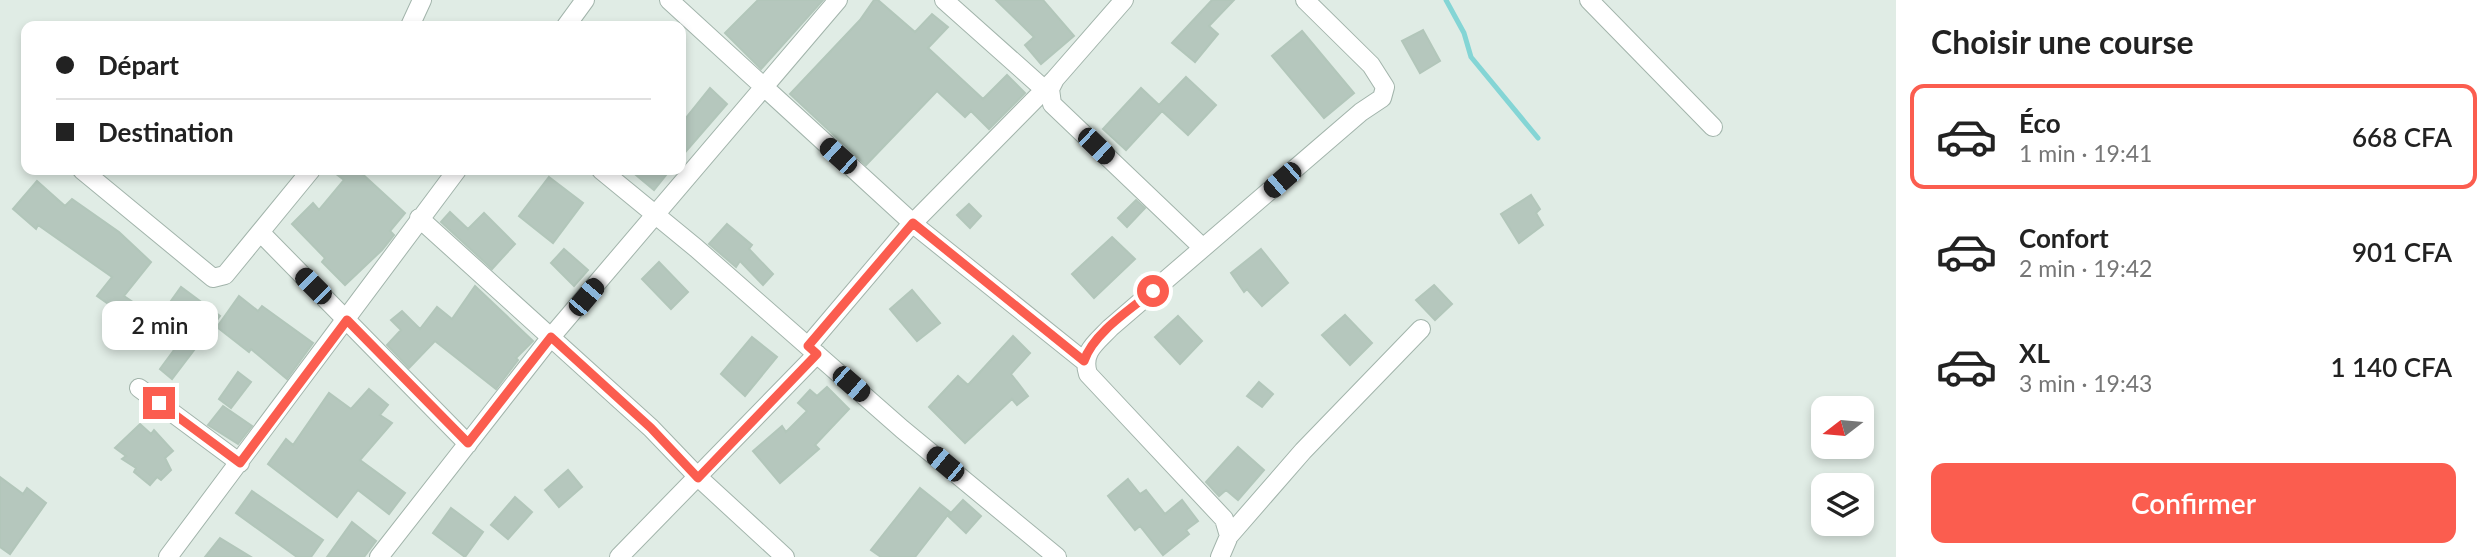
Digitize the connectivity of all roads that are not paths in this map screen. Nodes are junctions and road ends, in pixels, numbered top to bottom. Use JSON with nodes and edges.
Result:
{"nodes":[{"id":1,"x":422,"y":0,"type":"edge"},
{"id":2,"x":585,"y":0,"type":"edge"},
{"id":3,"x":669,"y":0,"type":"edge"},
{"id":4,"x":838,"y":0,"type":"edge"},
{"id":5,"x":944,"y":0,"type":"edge"},
{"id":6,"x":1124,"y":0,"type":"edge"},
{"id":7,"x":1305,"y":0,"type":"edge"},
{"id":8,"x":1589,"y":0,"type":"edge"},
{"id":9,"x":412,"y":21,"type":"edge"},
{"id":10,"x":570,"y":21,"type":"edge"},
{"id":11,"x":1050,"y":84,"type":"junction"},
{"id":12,"x":763,"y":89,"type":"junction"},
{"id":13,"x":1713,"y":127,"type":"dead end"},
{"id":14,"x":88,"y":175,"type":"edge"},
{"id":15,"x":307,"y":175,"type":"edge"},
{"id":16,"x":453,"y":175,"type":"edge"},
{"id":17,"x":607,"y":175,"type":"edge"},
{"id":18,"x":656,"y":215,"type":"junction"},
{"id":19,"x":419,"y":218,"type":"junction"},
{"id":20,"x":913,"y":223,"type":"junction"},
{"id":21,"x":261,"y":233,"type":"junction"},
{"id":22,"x":1203,"y":248,"type":"junction"},
{"id":23,"x":347,"y":320,"type":"junction"},
{"id":24,"x":1421,"y":329,"type":"dead end"},
{"id":25,"x":551,"y":337,"type":"junction"},
{"id":26,"x":812,"y":350,"type":"junction"},
{"id":27,"x":1084,"y":361,"type":"junction"},
{"id":28,"x":139,"y":388,"type":"dead end"},
{"id":29,"x":468,"y":443,"type":"junction"},
{"id":30,"x":240,"y":463,"type":"junction"},
{"id":31,"x":698,"y":478,"type":"junction"},
{"id":32,"x":1229,"y":536,"type":"junction"},
{"id":33,"x":168,"y":557,"type":"edge"},
{"id":34,"x":379,"y":557,"type":"edge"},
{"id":35,"x":619,"y":557,"type":"edge"},
{"id":36,"x":785,"y":557,"type":"edge"},
{"id":37,"x":1057,"y":557,"type":"edge"},
{"id":38,"x":1220,"y":557,"type":"edge"}],
"edges":[{"from":1,"to":9,"type":"street"},
{"from":2,"to":10,"type":"street"},
{"from":3,"to":12,"type":"street"},
{"from":4,"to":12,"type":"street"},
{"from":5,"to":11,"type":"street"},
{"from":6,"to":11,"type":"street"},
{"from":7,"to":22,"type":"street"},
{"from":8,"to":13,"type":"street"},
{"from":11,"to":20,"type":"street"},
{"from":11,"to":22,"type":"street"},
{"from":12,"to":18,"type":"street"},
{"from":12,"to":20,"type":"street"},
{"from":14,"to":21,"type":"street"},
{"from":15,"to":21,"type":"street"},
{"from":16,"to":19,"type":"street"},
{"from":17,"to":18,"type":"street"},
{"from":18,"to":25,"type":"street"},
{"from":18,"to":26,"type":"street"},
{"from":19,"to":23,"type":"street"},
{"from":19,"to":25,"type":"street"},
{"from":20,"to":26,"type":"street"},
{"from":20,"to":27,"type":"street"},
{"from":21,"to":23,"type":"street"},
{"from":22,"to":27,"type":"street"},
{"from":23,"to":29,"type":"street"},
{"from":23,"to":30,"type":"street"},
{"from":24,"to":32,"type":"street"},
{"from":25,"to":29,"type":"street"},
{"from":25,"to":31,"type":"street"},
{"from":26,"to":31,"type":"street"},
{"from":26,"to":37,"type":"street"},
{"from":27,"to":32,"type":"street"},
{"from":28,"to":30,"type":"street"},
{"from":29,"to":34,"type":"street"},
{"from":30,"to":33,"type":"street"},
{"from":31,"to":35,"type":"street"},
{"from":31,"to":36,"type":"street"},
{"from":32,"to":38,"type":"street"}]}
